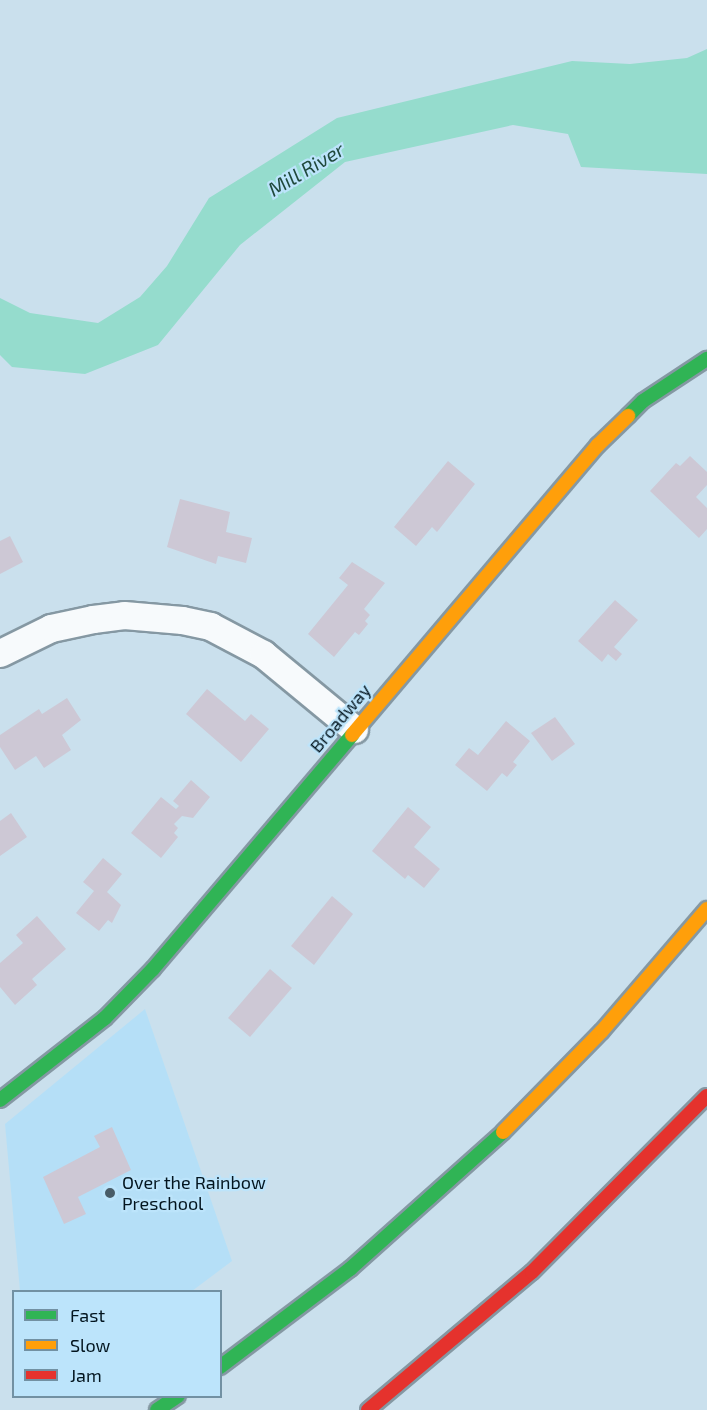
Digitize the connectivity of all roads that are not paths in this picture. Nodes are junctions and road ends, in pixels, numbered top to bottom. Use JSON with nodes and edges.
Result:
{"nodes":[{"id":1,"x":707,"y":359,"type":"edge"},
{"id":2,"x":0,"y":653,"type":"edge"},
{"id":3,"x":354,"y":729,"type":"junction"},
{"id":4,"x":707,"y":909,"type":"edge"},
{"id":5,"x":707,"y":1096,"type":"edge"},
{"id":6,"x":0,"y":1100,"type":"edge"},
{"id":7,"x":222,"y":1365,"type":"edge"},
{"id":8,"x":175,"y":1398,"type":"edge"},
{"id":9,"x":157,"y":1410,"type":"edge"},
{"id":10,"x":368,"y":1410,"type":"edge"}],
"edges":[{"from":1,"to":3,"type":"main road","name":"Broadway"},
{"from":2,"to":3,"type":"street"},
{"from":3,"to":6,"type":"main road","name":"Broadway"},
{"from":4,"to":7,"type":"main road"},
{"from":5,"to":10,"type":"main road"},
{"from":8,"to":9,"type":"main road"}]}
